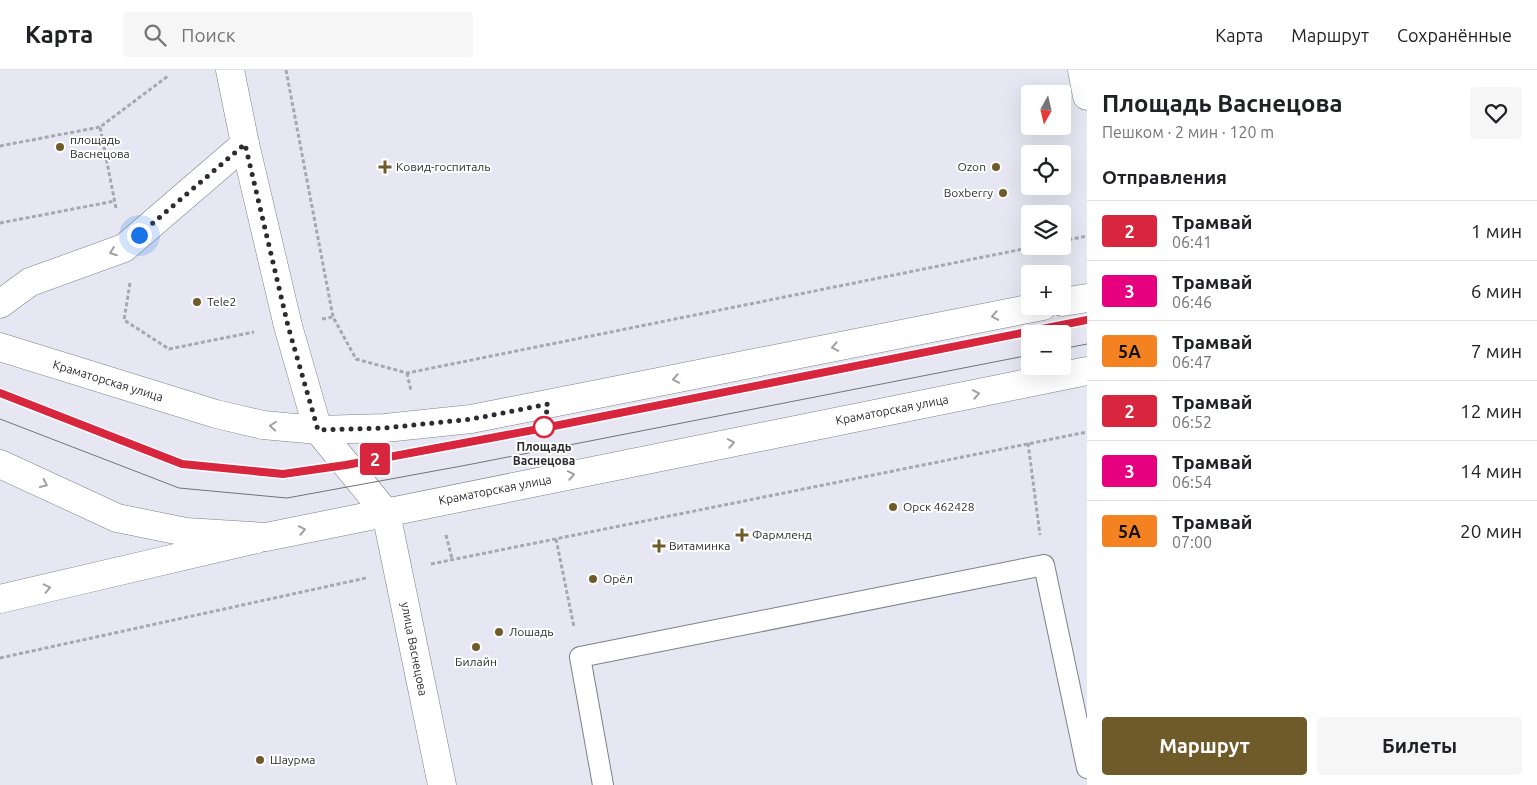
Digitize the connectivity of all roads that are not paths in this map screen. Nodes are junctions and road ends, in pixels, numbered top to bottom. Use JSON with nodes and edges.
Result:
{"nodes":[{"id":1,"x":230,"y":70,"type":"edge"},
{"id":2,"x":1082,"y":70,"type":"edge"},
{"id":3,"x":1087,"y":96,"type":"edge"},
{"id":4,"x":245,"y":144,"type":"junction"},
{"id":5,"x":1087,"y":298,"type":"edge"},
{"id":6,"x":1071,"y":301,"type":"edge"},
{"id":7,"x":0,"y":304,"type":"edge"},
{"id":8,"x":1021,"y":310,"type":"edge"},
{"id":9,"x":0,"y":347,"type":"edge"},
{"id":10,"x":1087,"y":371,"type":"edge"},
{"id":11,"x":318,"y":430,"type":"junction"},
{"id":12,"x":0,"y":464,"type":"edge"},
{"id":13,"x":386,"y":513,"type":"junction"},
{"id":14,"x":266,"y":537,"type":"junction"},
{"id":15,"x":0,"y":599,"type":"edge"},
{"id":16,"x":1087,"y":768,"type":"edge"},
{"id":17,"x":442,"y":785,"type":"edge"},
{"id":18,"x":603,"y":785,"type":"edge"}],
"edges":[{"from":1,"to":4,"type":"main road"},
{"from":2,"to":3,"type":"main road"},
{"from":4,"to":7,"type":"main road","one_way":true},
{"from":4,"to":11,"type":"main road"},
{"from":5,"to":6,"type":"main road"},
{"from":8,"to":11,"type":"main road","name":"Краматорская улица","one_way":true},
{"from":11,"to":9,"type":"main road","name":"Краматорская улица","one_way":true},
{"from":13,"to":10,"type":"main road","name":"Краматорская улица","one_way":true},
{"from":11,"to":13,"type":"main road"},
{"from":12,"to":14,"type":"main road","name":"Краматорская улица","one_way":true},
{"from":14,"to":13,"type":"main road","name":"Краматорская улица","one_way":true},
{"from":13,"to":17,"type":"main road","name":"улица Васнецова"},
{"from":15,"to":14,"type":"main road","one_way":true},
{"from":16,"to":18,"type":"lane"}]}
